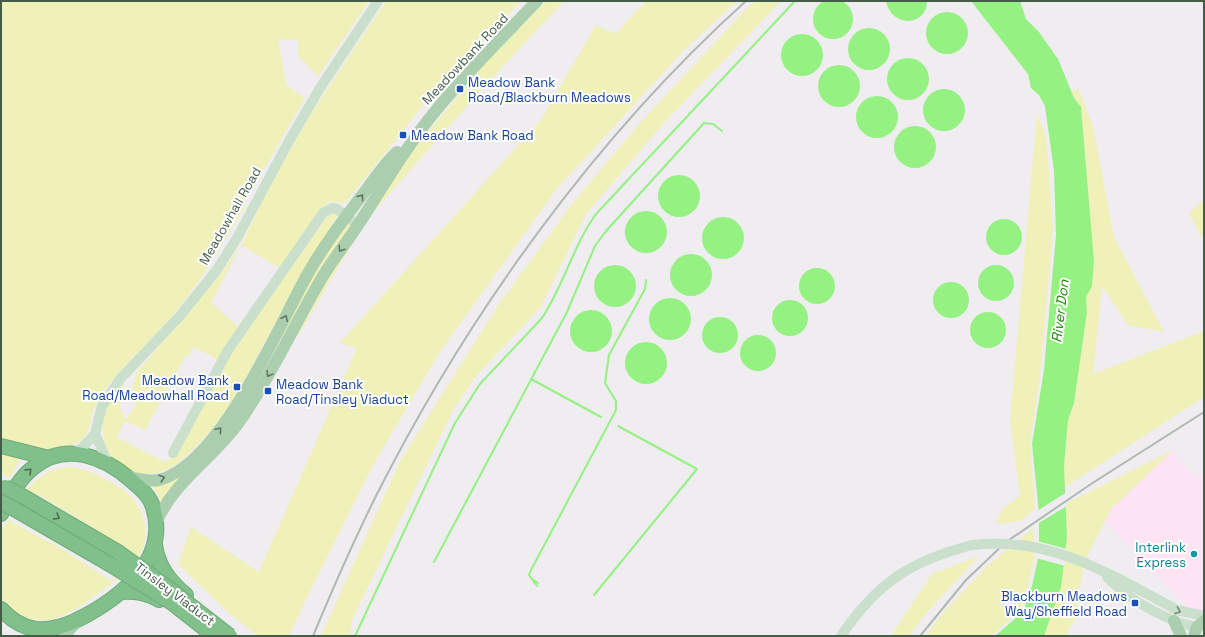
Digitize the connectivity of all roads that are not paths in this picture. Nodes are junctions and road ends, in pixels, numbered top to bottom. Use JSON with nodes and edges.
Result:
{"nodes":[{"id":1,"x":378,"y":1,"type":"edge"},
{"id":2,"x":537,"y":1,"type":"edge"},
{"id":3,"x":415,"y":137,"type":"junction"},
{"id":4,"x":346,"y":216,"type":"junction"},
{"id":5,"x":358,"y":225,"type":"junction"},
{"id":6,"x":270,"y":346,"type":"junction"},
{"id":7,"x":282,"y":352,"type":"junction"},
{"id":8,"x":95,"y":434,"type":"junction"},
{"id":9,"x":1,"y":446,"type":"edge"},
{"id":10,"x":74,"y":453,"type":"junction"},
{"id":11,"x":173,"y":453,"type":"dead end"},
{"id":12,"x":49,"y":458,"type":"junction"},
{"id":13,"x":108,"y":463,"type":"junction"},
{"id":14,"x":126,"y":476,"type":"junction"},
{"id":15,"x":3,"y":485,"type":"edge"},
{"id":16,"x":1,"y":502,"type":"edge"},
{"id":17,"x":1,"y":514,"type":"edge"},
{"id":18,"x":156,"y":523,"type":"junction"},
{"id":19,"x":155,"y":544,"type":"junction"},
{"id":20,"x":1103,"y":572,"type":"junction"},
{"id":21,"x":121,"y":592,"type":"junction"},
{"id":22,"x":1,"y":609,"type":"edge"},
{"id":23,"x":1204,"y":616,"type":"edge"},
{"id":24,"x":79,"y":618,"type":"junction"},
{"id":25,"x":1174,"y":621,"type":"junction"},
{"id":26,"x":1200,"y":628,"type":"edge"},
{"id":27,"x":24,"y":630,"type":"edge"},
{"id":28,"x":64,"y":636,"type":"edge"},
{"id":29,"x":208,"y":636,"type":"edge"},
{"id":30,"x":214,"y":636,"type":"edge"},
{"id":31,"x":230,"y":636,"type":"edge"},
{"id":32,"x":238,"y":636,"type":"edge"},
{"id":33,"x":841,"y":636,"type":"edge"},
{"id":34,"x":1181,"y":636,"type":"edge"}],
"edges":[{"from":1,"to":8,"type":"street","name":"Meadowhall Road"},
{"from":2,"to":3,"type":"main road","name":"Meadowbank Road"},
{"from":4,"to":3,"type":"main road","one_way":true},
{"from":3,"to":5,"type":"main road"},
{"from":4,"to":5,"type":"street"},
{"from":6,"to":4,"type":"main road","one_way":true},
{"from":4,"to":11,"type":"street"},
{"from":5,"to":7,"type":"main road","one_way":true},
{"from":6,"to":7,"type":"main road"},
{"from":14,"to":6,"type":"main road","one_way":true},
{"from":7,"to":18,"type":"main road","one_way":true},
{"from":8,"to":10,"type":"street","name":"Meadowhall Road"},
{"from":8,"to":13,"type":"street"},
{"from":9,"to":12,"type":"highway"},
{"from":10,"to":12,"type":"highway"},
{"from":10,"to":13,"type":"highway"},
{"from":17,"to":12,"type":"highway","one_way":true},
{"from":13,"to":14,"type":"highway"},
{"from":14,"to":18,"type":"highway"},
{"from":15,"to":31,"type":"highway","name":"Tinsley Viaduct","one_way":true,"bridge":true},
{"from":16,"to":30,"type":"highway","name":"Tinsley Viaduct","bridge":true},
{"from":18,"to":19,"type":"highway"},
{"from":19,"to":21,"type":"highway"},
{"from":19,"to":32,"type":"highway","name":"Tinsley Viaduct"},
{"from":20,"to":23,"type":"street","one_way":true},
{"from":20,"to":25,"type":"street"},
{"from":20,"to":33,"type":"street","bridge":true},
{"from":21,"to":24,"type":"highway"},
{"from":21,"to":29,"type":"highway","name":"Tinsley Viaduct"},
{"from":22,"to":27,"type":"highway"},
{"from":24,"to":27,"type":"highway"},
{"from":24,"to":28,"type":"main road"},
{"from":25,"to":26,"type":"street"},
{"from":25,"to":34,"type":"main road"}]}
